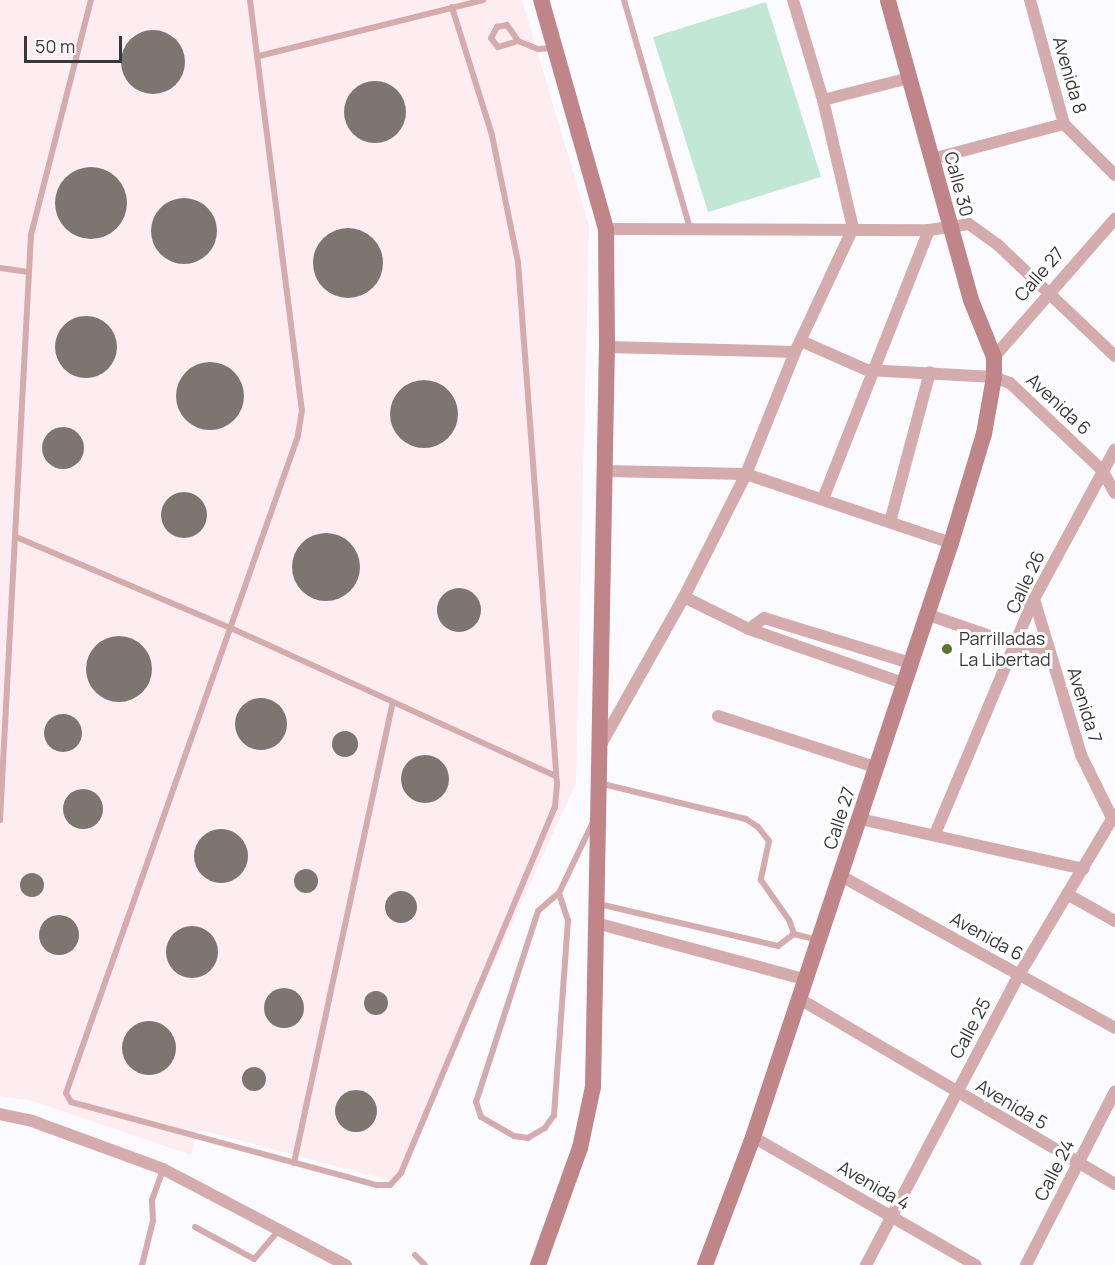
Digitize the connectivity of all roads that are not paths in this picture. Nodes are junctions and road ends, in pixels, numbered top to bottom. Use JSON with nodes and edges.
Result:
{"nodes":[{"id":1,"x":91,"y":0,"type":"edge"},
{"id":2,"x":250,"y":0,"type":"edge"},
{"id":3,"x":480,"y":0,"type":"edge"},
{"id":4,"x":541,"y":0,"type":"edge"},
{"id":5,"x":624,"y":0,"type":"edge"},
{"id":6,"x":793,"y":0,"type":"edge"},
{"id":7,"x":888,"y":0,"type":"edge"},
{"id":8,"x":1030,"y":0,"type":"edge"},
{"id":9,"x":452,"y":7,"type":"junction"},
{"id":10,"x":518,"y":41,"type":"junction"},
{"id":11,"x":552,"y":47,"type":"junction"},
{"id":12,"x":259,"y":56,"type":"junction"},
{"id":13,"x":909,"y":78,"type":"junction"},
{"id":14,"x":823,"y":100,"type":"junction"},
{"id":15,"x":1064,"y":124,"type":"junction"},
{"id":16,"x":932,"y":159,"type":"junction"},
{"id":17,"x":1115,"y":175,"type":"edge"},
{"id":18,"x":1115,"y":219,"type":"edge"},
{"id":19,"x":606,"y":228,"type":"junction"},
{"id":20,"x":690,"y":228,"type":"junction"},
{"id":21,"x":853,"y":228,"type":"junction"},
{"id":22,"x":950,"y":228,"type":"junction"},
{"id":23,"x":929,"y":230,"type":"junction"},
{"id":24,"x":0,"y":268,"type":"edge"},
{"id":25,"x":29,"y":272,"type":"junction"},
{"id":26,"x":1047,"y":294,"type":"junction"},
{"id":27,"x":607,"y":347,"type":"junction"},
{"id":28,"x":798,"y":347,"type":"junction"},
{"id":29,"x":1115,"y":356,"type":"edge"},
{"id":30,"x":994,"y":357,"type":"junction"},
{"id":31,"x":875,"y":372,"type":"junction"},
{"id":32,"x":930,"y":372,"type":"junction"},
{"id":33,"x":994,"y":377,"type":"junction"},
{"id":34,"x":1115,"y":449,"type":"edge"},
{"id":35,"x":1102,"y":470,"type":"junction"},
{"id":36,"x":606,"y":471,"type":"junction"},
{"id":37,"x":746,"y":474,"type":"junction"},
{"id":38,"x":1115,"y":493,"type":"edge"},
{"id":39,"x":823,"y":499,"type":"junction"},
{"id":40,"x":890,"y":522,"type":"junction"},
{"id":41,"x":16,"y":537,"type":"junction"},
{"id":42,"x":951,"y":543,"type":"junction"},
{"id":43,"x":684,"y":597,"type":"junction"},
{"id":44,"x":1034,"y":599,"type":"junction"},
{"id":45,"x":926,"y":614,"type":"junction"},
{"id":46,"x":233,"y":629,"type":"junction"},
{"id":47,"x":749,"y":629,"type":"junction"},
{"id":48,"x":1017,"y":645,"type":"junction"},
{"id":49,"x":1051,"y":657,"type":"junction"},
{"id":50,"x":910,"y":663,"type":"junction"},
{"id":51,"x":903,"y":683,"type":"junction"},
{"id":52,"x":393,"y":703,"type":"junction"},
{"id":53,"x":718,"y":716,"type":"dead end"},
{"id":54,"x":598,"y":749,"type":"junction"},
{"id":55,"x":875,"y":767,"type":"junction"},
{"id":56,"x":556,"y":776,"type":"junction"},
{"id":57,"x":599,"y":783,"type":"junction"},
{"id":58,"x":596,"y":816,"type":"junction"},
{"id":59,"x":1114,"y":816,"type":"edge"},
{"id":60,"x":860,"y":819,"type":"junction"},
{"id":61,"x":0,"y":820,"type":"edge"},
{"id":62,"x":1105,"y":831,"type":"junction"},
{"id":63,"x":935,"y":834,"type":"junction"},
{"id":64,"x":1115,"y":842,"type":"edge"},
{"id":65,"x":1083,"y":869,"type":"junction"},
{"id":66,"x":841,"y":876,"type":"junction"},
{"id":67,"x":559,"y":893,"type":"junction"},
{"id":68,"x":1067,"y":894,"type":"junction"},
{"id":69,"x":596,"y":903,"type":"junction"},
{"id":70,"x":1115,"y":921,"type":"edge"},
{"id":71,"x":596,"y":923,"type":"junction"},
{"id":72,"x":794,"y":934,"type":"junction"},
{"id":73,"x":818,"y":940,"type":"junction"},
{"id":74,"x":1019,"y":975,"type":"junction"},
{"id":75,"x":804,"y":979,"type":"junction"},
{"id":76,"x":798,"y":998,"type":"junction"},
{"id":77,"x":1115,"y":1028,"type":"edge"},
{"id":78,"x":957,"y":1091,"type":"junction"},
{"id":79,"x":1115,"y":1091,"type":"edge"},
{"id":80,"x":0,"y":1114,"type":"edge"},
{"id":81,"x":753,"y":1137,"type":"junction"},
{"id":82,"x":294,"y":1163,"type":"junction"},
{"id":83,"x":1077,"y":1164,"type":"junction"},
{"id":84,"x":163,"y":1169,"type":"junction"},
{"id":85,"x":1115,"y":1184,"type":"edge"},
{"id":86,"x":893,"y":1217,"type":"junction"},
{"id":87,"x":195,"y":1227,"type":"dead end"},
{"id":88,"x":281,"y":1229,"type":"junction"},
{"id":89,"x":415,"y":1255,"type":"dead end"},
{"id":90,"x":142,"y":1265,"type":"edge"},
{"id":91,"x":346,"y":1265,"type":"edge"},
{"id":92,"x":425,"y":1265,"type":"edge"},
{"id":93,"x":538,"y":1265,"type":"edge"},
{"id":94,"x":705,"y":1265,"type":"edge"},
{"id":95,"x":866,"y":1265,"type":"edge"},
{"id":96,"x":976,"y":1265,"type":"edge"},
{"id":97,"x":1026,"y":1265,"type":"edge"}],
"edges":[{"from":1,"to":25,"type":"lane"},
{"from":2,"to":12,"type":"lane"},
{"from":3,"to":9,"type":"lane"},
{"from":4,"to":11,"type":"main road"},
{"from":5,"to":20,"type":"lane"},
{"from":6,"to":14,"type":"street"},
{"from":7,"to":13,"type":"main road","name":"Calle 30"},
{"from":8,"to":15,"type":"street","name":"Avenida 8"},
{"from":9,"to":12,"type":"lane"},
{"from":9,"to":56,"type":"lane"},
{"from":10,"to":10,"type":"lane"},
{"from":10,"to":11,"type":"lane"},
{"from":11,"to":19,"type":"main road"},
{"from":12,"to":46,"type":"lane"},
{"from":13,"to":14,"type":"street"},
{"from":13,"to":16,"type":"main road","name":"Calle 30"},
{"from":14,"to":21,"type":"street"},
{"from":15,"to":16,"type":"street"},
{"from":15,"to":17,"type":"street","name":"Avenida 8"},
{"from":16,"to":22,"type":"main road","name":"Calle 30"},
{"from":18,"to":26,"type":"street","name":"Calle 27"},
{"from":19,"to":20,"type":"street"},
{"from":19,"to":27,"type":"main road"},
{"from":20,"to":21,"type":"street"},
{"from":21,"to":23,"type":"street"},
{"from":21,"to":28,"type":"street"},
{"from":22,"to":23,"type":"street"},
{"from":22,"to":26,"type":"street"},
{"from":22,"to":30,"type":"main road","name":"Calle 30"},
{"from":23,"to":31,"type":"street"},
{"from":24,"to":25,"type":"lane"},
{"from":25,"to":41,"type":"lane"},
{"from":26,"to":29,"type":"street"},
{"from":26,"to":30,"type":"street","name":"Calle 27"},
{"from":27,"to":28,"type":"street"},
{"from":27,"to":36,"type":"main road"},
{"from":28,"to":31,"type":"street"},
{"from":28,"to":37,"type":"street"},
{"from":30,"to":33,"type":"main road","name":"Calle 30"},
{"from":31,"to":32,"type":"street"},
{"from":31,"to":39,"type":"street"},
{"from":32,"to":33,"type":"street"},
{"from":32,"to":40,"type":"street"},
{"from":33,"to":35,"type":"street","name":"Avenida 6"},
{"from":33,"to":42,"type":"main road","name":"Calle 27"},
{"from":34,"to":35,"type":"street","name":"Calle 26"},
{"from":35,"to":38,"type":"street","name":"Avenida 6"},
{"from":35,"to":44,"type":"street","name":"Calle 26"},
{"from":36,"to":37,"type":"street"},
{"from":36,"to":54,"type":"main road"},
{"from":37,"to":39,"type":"street"},
{"from":37,"to":43,"type":"street"},
{"from":39,"to":40,"type":"street"},
{"from":40,"to":42,"type":"street"},
{"from":41,"to":46,"type":"lane"},
{"from":41,"to":61,"type":"lane"},
{"from":42,"to":45,"type":"main road","name":"Calle 27"},
{"from":43,"to":47,"type":"street"},
{"from":43,"to":54,"type":"street"},
{"from":44,"to":48,"type":"street","name":"Calle 26"},
{"from":44,"to":49,"type":"street","name":"Avenida 7"},
{"from":45,"to":48,"type":"street"},
{"from":45,"to":50,"type":"main road","name":"Calle 27"},
{"from":46,"to":52,"type":"lane"},
{"from":46,"to":82,"type":"lane"},
{"from":47,"to":50,"type":"street"},
{"from":47,"to":51,"type":"street"},
{"from":48,"to":49,"type":"street"},
{"from":48,"to":63,"type":"street","name":"Calle 26"},
{"from":49,"to":59,"type":"street","name":"Avenida 7"},
{"from":50,"to":51,"type":"main road","name":"Calle 27"},
{"from":51,"to":55,"type":"main road","name":"Calle 27"},
{"from":52,"to":56,"type":"lane"},
{"from":52,"to":82,"type":"lane"},
{"from":53,"to":55,"type":"street"},
{"from":54,"to":57,"type":"main road"},
{"from":55,"to":60,"type":"main road","name":"Calle 27"},
{"from":56,"to":82,"type":"lane"},
{"from":57,"to":58,"type":"main road"},
{"from":57,"to":72,"type":"lane"},
{"from":58,"to":67,"type":"lane"},
{"from":58,"to":69,"type":"main road"},
{"from":59,"to":62,"type":"street","name":"Calle 25"},
{"from":60,"to":63,"type":"street"},
{"from":60,"to":66,"type":"main road","name":"Calle 27"},
{"from":62,"to":64,"type":"street"},
{"from":62,"to":65,"type":"street","name":"Calle 25"},
{"from":63,"to":65,"type":"street"},
{"from":65,"to":68,"type":"street","name":"Calle 25"},
{"from":66,"to":73,"type":"main road","name":"Calle 27"},
{"from":66,"to":74,"type":"street","name":"Avenida 6"},
{"from":67,"to":67,"type":"lane"},
{"from":68,"to":70,"type":"street"},
{"from":68,"to":74,"type":"street","name":"Calle 25"},
{"from":69,"to":71,"type":"main road"},
{"from":69,"to":72,"type":"lane"},
{"from":71,"to":75,"type":"street"},
{"from":71,"to":93,"type":"main road"},
{"from":72,"to":73,"type":"lane"},
{"from":73,"to":75,"type":"main road","name":"Calle 27"},
{"from":74,"to":77,"type":"street","name":"Avenida 6"},
{"from":74,"to":78,"type":"street","name":"Calle 25"},
{"from":75,"to":76,"type":"main road","name":"Calle 27"},
{"from":76,"to":78,"type":"street","name":"Avenida 5"},
{"from":76,"to":81,"type":"main road","name":"Calle 27"},
{"from":78,"to":83,"type":"street","name":"Avenida 5"},
{"from":78,"to":86,"type":"street","name":"Calle 25"},
{"from":79,"to":83,"type":"street","name":"Calle 24"},
{"from":80,"to":84,"type":"street"},
{"from":81,"to":86,"type":"street","name":"Avenida 4"},
{"from":81,"to":94,"type":"main road","name":"Calle 27"},
{"from":83,"to":85,"type":"street","name":"Avenida 5"},
{"from":83,"to":97,"type":"street","name":"Calle 24"},
{"from":84,"to":88,"type":"street"},
{"from":84,"to":90,"type":"lane"},
{"from":86,"to":95,"type":"street","name":"Calle 25"},
{"from":86,"to":96,"type":"street","name":"Avenida 4"},
{"from":87,"to":88,"type":"lane"},
{"from":88,"to":91,"type":"street"},
{"from":89,"to":92,"type":"lane"}]}
